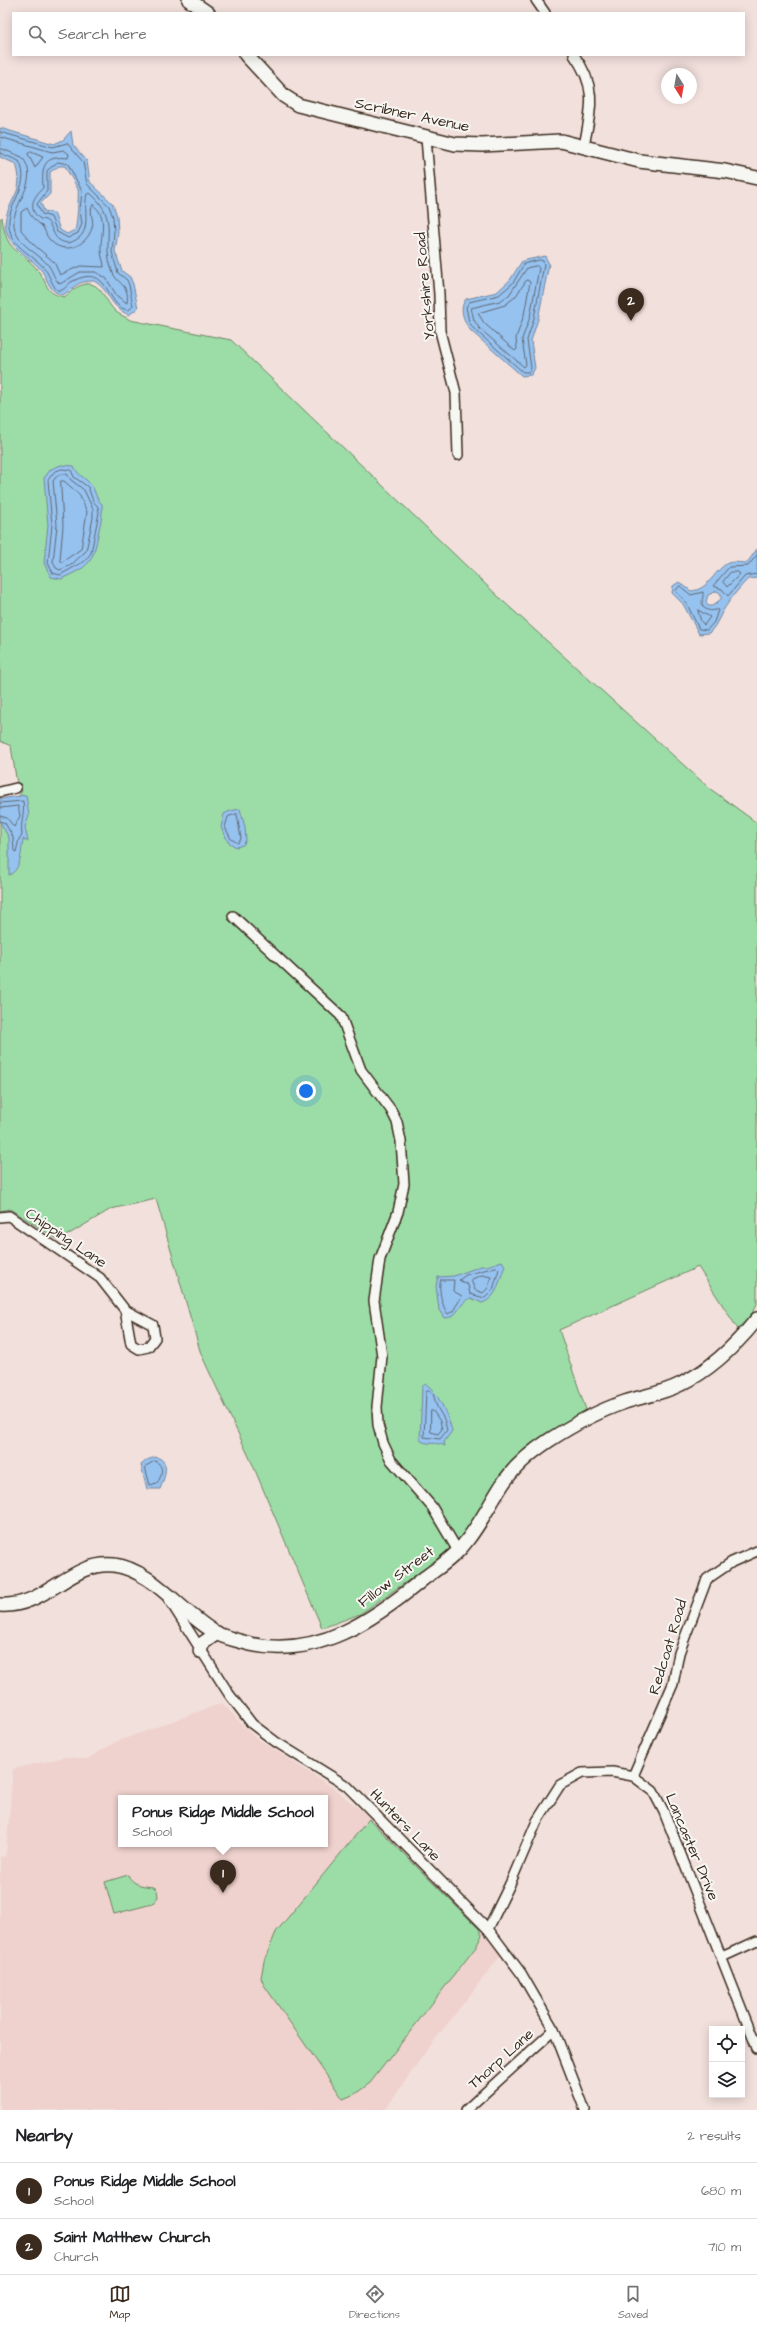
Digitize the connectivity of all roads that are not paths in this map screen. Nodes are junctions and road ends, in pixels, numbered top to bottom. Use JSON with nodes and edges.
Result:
{"nodes":[{"id":1,"x":189,"y":0,"type":"edge"},
{"id":2,"x":536,"y":0,"type":"edge"},
{"id":3,"x":207,"y":12,"type":"edge"},
{"id":4,"x":544,"y":12,"type":"edge"},
{"id":5,"x":247,"y":56,"type":"edge"},
{"id":6,"x":575,"y":56,"type":"edge"},
{"id":7,"x":426,"y":138,"type":"junction"},
{"id":8,"x":584,"y":146,"type":"junction"},
{"id":9,"x":757,"y":178,"type":"edge"},
{"id":10,"x":458,"y":455,"type":"dead end"},
{"id":11,"x":16,"y":788,"type":"dead end"},
{"id":12,"x":0,"y":792,"type":"edge"},
{"id":13,"x":233,"y":916,"type":"dead end"},
{"id":14,"x":0,"y":1217,"type":"edge"},
{"id":15,"x":125,"y":1310,"type":"dead end"},
{"id":16,"x":757,"y":1319,"type":"edge"},
{"id":17,"x":458,"y":1551,"type":"junction"},
{"id":18,"x":757,"y":1551,"type":"edge"},
{"id":19,"x":165,"y":1594,"type":"junction"},
{"id":20,"x":0,"y":1605,"type":"edge"},
{"id":21,"x":217,"y":1633,"type":"junction"},
{"id":22,"x":200,"y":1651,"type":"junction"},
{"id":23,"x":633,"y":1776,"type":"junction"},
{"id":24,"x":488,"y":1929,"type":"junction"},
{"id":25,"x":757,"y":1941,"type":"edge"},
{"id":26,"x":722,"y":1956,"type":"junction"},
{"id":27,"x":554,"y":2030,"type":"junction"},
{"id":28,"x":757,"y":2048,"type":"edge"},
{"id":29,"x":466,"y":2110,"type":"edge"},
{"id":30,"x":585,"y":2110,"type":"edge"}],
"edges":[{"from":1,"to":3,"type":"street"},
{"from":2,"to":4,"type":"street"},
{"from":5,"to":7,"type":"street","name":"Scribner Avenue"},
{"from":6,"to":8,"type":"street"},
{"from":7,"to":8,"type":"street","name":"Scribner Avenue"},
{"from":7,"to":10,"type":"street","name":"Yorkshire Road"},
{"from":8,"to":9,"type":"street","name":"Scribner Avenue"},
{"from":11,"to":12,"type":"street"},
{"from":13,"to":17,"type":"street"},
{"from":14,"to":15,"type":"street","name":"Chipping Lane"},
{"from":16,"to":17,"type":"street","name":"Fillow Street"},
{"from":17,"to":21,"type":"street","name":"Fillow Street"},
{"from":18,"to":23,"type":"street","name":"Redcoat Road"},
{"from":19,"to":20,"type":"street","name":"Fillow Street"},
{"from":19,"to":21,"type":"street","name":"Fillow Street"},
{"from":19,"to":22,"type":"street","name":"Hunters Lane"},
{"from":21,"to":22,"type":"street"},
{"from":22,"to":24,"type":"street","name":"Hunters Lane"},
{"from":23,"to":24,"type":"street","name":"Lancaster Drive"},
{"from":23,"to":26,"type":"street","name":"Lancaster Drive"},
{"from":24,"to":27,"type":"street","name":"Hunters Lane"},
{"from":25,"to":26,"type":"street"},
{"from":26,"to":28,"type":"street","name":"Lancaster Drive"},
{"from":27,"to":29,"type":"street","name":"Thorp Lane"},
{"from":27,"to":30,"type":"street","name":"Hunters Lane"}]}
